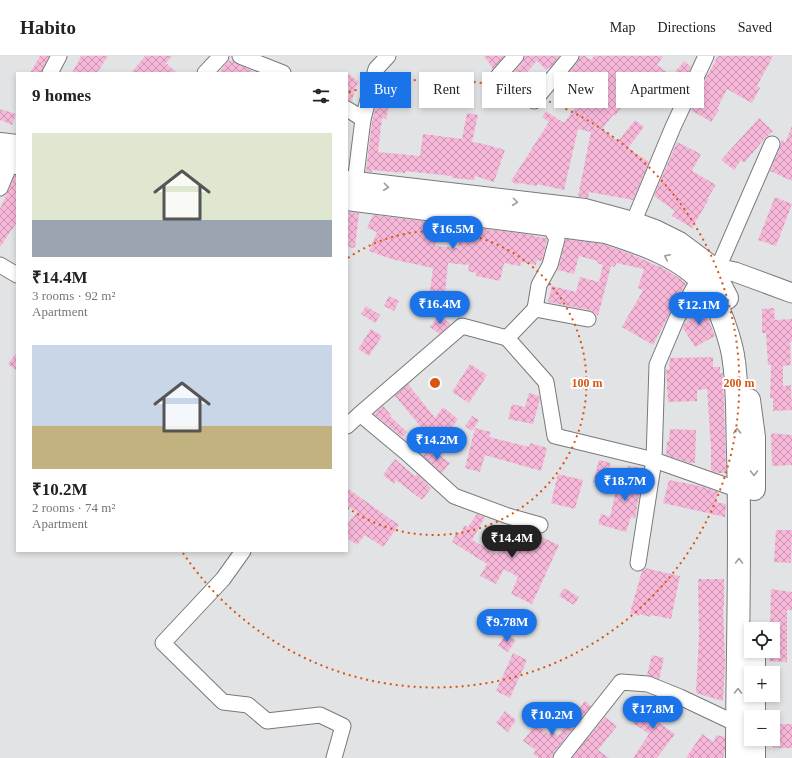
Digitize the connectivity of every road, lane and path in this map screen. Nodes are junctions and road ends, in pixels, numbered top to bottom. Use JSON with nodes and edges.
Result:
{"nodes":[{"id":1,"x":59,"y":56,"type":"edge"},
{"id":2,"x":220,"y":56,"type":"edge"},
{"id":3,"x":240,"y":56,"type":"edge"},
{"id":4,"x":388,"y":56,"type":"edge"},
{"id":5,"x":516,"y":56,"type":"edge"},
{"id":6,"x":571,"y":56,"type":"edge"},
{"id":7,"x":706,"y":56,"type":"edge"},
{"id":8,"x":51,"y":72,"type":"edge"},
{"id":9,"x":206,"y":72,"type":"edge"},
{"id":10,"x":280,"y":72,"type":"edge"},
{"id":11,"x":502,"y":72,"type":"edge"},
{"id":12,"x":546,"y":86,"type":"edge"},
{"id":13,"x":348,"y":110,"type":"edge"},
{"id":14,"x":363,"y":119,"type":"junction"},
{"id":15,"x":0,"y":144,"type":"edge"},
{"id":16,"x":772,"y":144,"type":"dead end"},
{"id":17,"x":11,"y":158,"type":"edge"},
{"id":18,"x":0,"y":188,"type":"edge"},
{"id":19,"x":350,"y":188,"type":"edge"},
{"id":20,"x":633,"y":223,"type":"junction"},
{"id":21,"x":548,"y":224,"type":"junction"},
{"id":22,"x":0,"y":264,"type":"edge"},
{"id":23,"x":705,"y":271,"type":"junction"},
{"id":24,"x":16,"y":274,"type":"edge"},
{"id":25,"x":792,"y":293,"type":"edge"},
{"id":26,"x":535,"y":309,"type":"junction"},
{"id":27,"x":588,"y":318,"type":"dead end"},
{"id":28,"x":507,"y":338,"type":"junction"},
{"id":29,"x":360,"y":414,"type":"junction"},
{"id":30,"x":348,"y":425,"type":"edge"},
{"id":31,"x":654,"y":460,"type":"junction"},
{"id":32,"x":739,"y":490,"type":"junction"},
{"id":33,"x":540,"y":525,"type":"dead end"},
{"id":34,"x":242,"y":552,"type":"edge"},
{"id":35,"x":638,"y":563,"type":"dead end"},
{"id":36,"x":754,"y":622,"type":"edge"},
{"id":37,"x":745,"y":710,"type":"edge"},
{"id":38,"x":744,"y":721,"type":"edge"},
{"id":39,"x":744,"y":726,"type":"edge"},
{"id":40,"x":754,"y":746,"type":"edge"},
{"id":41,"x":334,"y":758,"type":"edge"},
{"id":42,"x":561,"y":758,"type":"edge"},
{"id":43,"x":737,"y":758,"type":"edge"},
{"id":44,"x":754,"y":758,"type":"edge"}],
"edges":[{"from":1,"to":8,"type":"street"},
{"from":2,"to":9,"type":"street"},
{"from":3,"to":10,"type":"street"},
{"from":4,"to":14,"type":"street"},
{"from":5,"to":11,"type":"street"},
{"from":6,"to":12,"type":"street"},
{"from":7,"to":20,"type":"street"},
{"from":13,"to":14,"type":"street"},
{"from":14,"to":19,"type":"street"},
{"from":15,"to":17,"type":"highway"},
{"from":16,"to":23,"type":"street"},
{"from":17,"to":18,"type":"street"},
{"from":19,"to":20,"type":"highway","one_way":true},
{"from":19,"to":21,"type":"highway"},
{"from":20,"to":23,"type":"highway"},
{"from":23,"to":21,"type":"highway","one_way":true},
{"from":21,"to":26,"type":"street"},
{"from":22,"to":24,"type":"street"},
{"from":23,"to":25,"type":"main road"},
{"from":23,"to":31,"type":"street"},
{"from":32,"to":23,"type":"highway","one_way":true},
{"from":23,"to":36,"type":"highway","one_way":true},
{"from":26,"to":27,"type":"street"},
{"from":26,"to":28,"type":"street"},
{"from":28,"to":29,"type":"street"},
{"from":28,"to":31,"type":"street"},
{"from":29,"to":30,"type":"street"},
{"from":29,"to":33,"type":"street"},
{"from":31,"to":32,"type":"street"},
{"from":31,"to":35,"type":"street"},
{"from":37,"to":32,"type":"highway","one_way":true},
{"from":34,"to":41,"type":"street"},
{"from":38,"to":42,"type":"street"},
{"from":39,"to":43,"type":"highway"},
{"from":40,"to":44,"type":"highway"}]}
